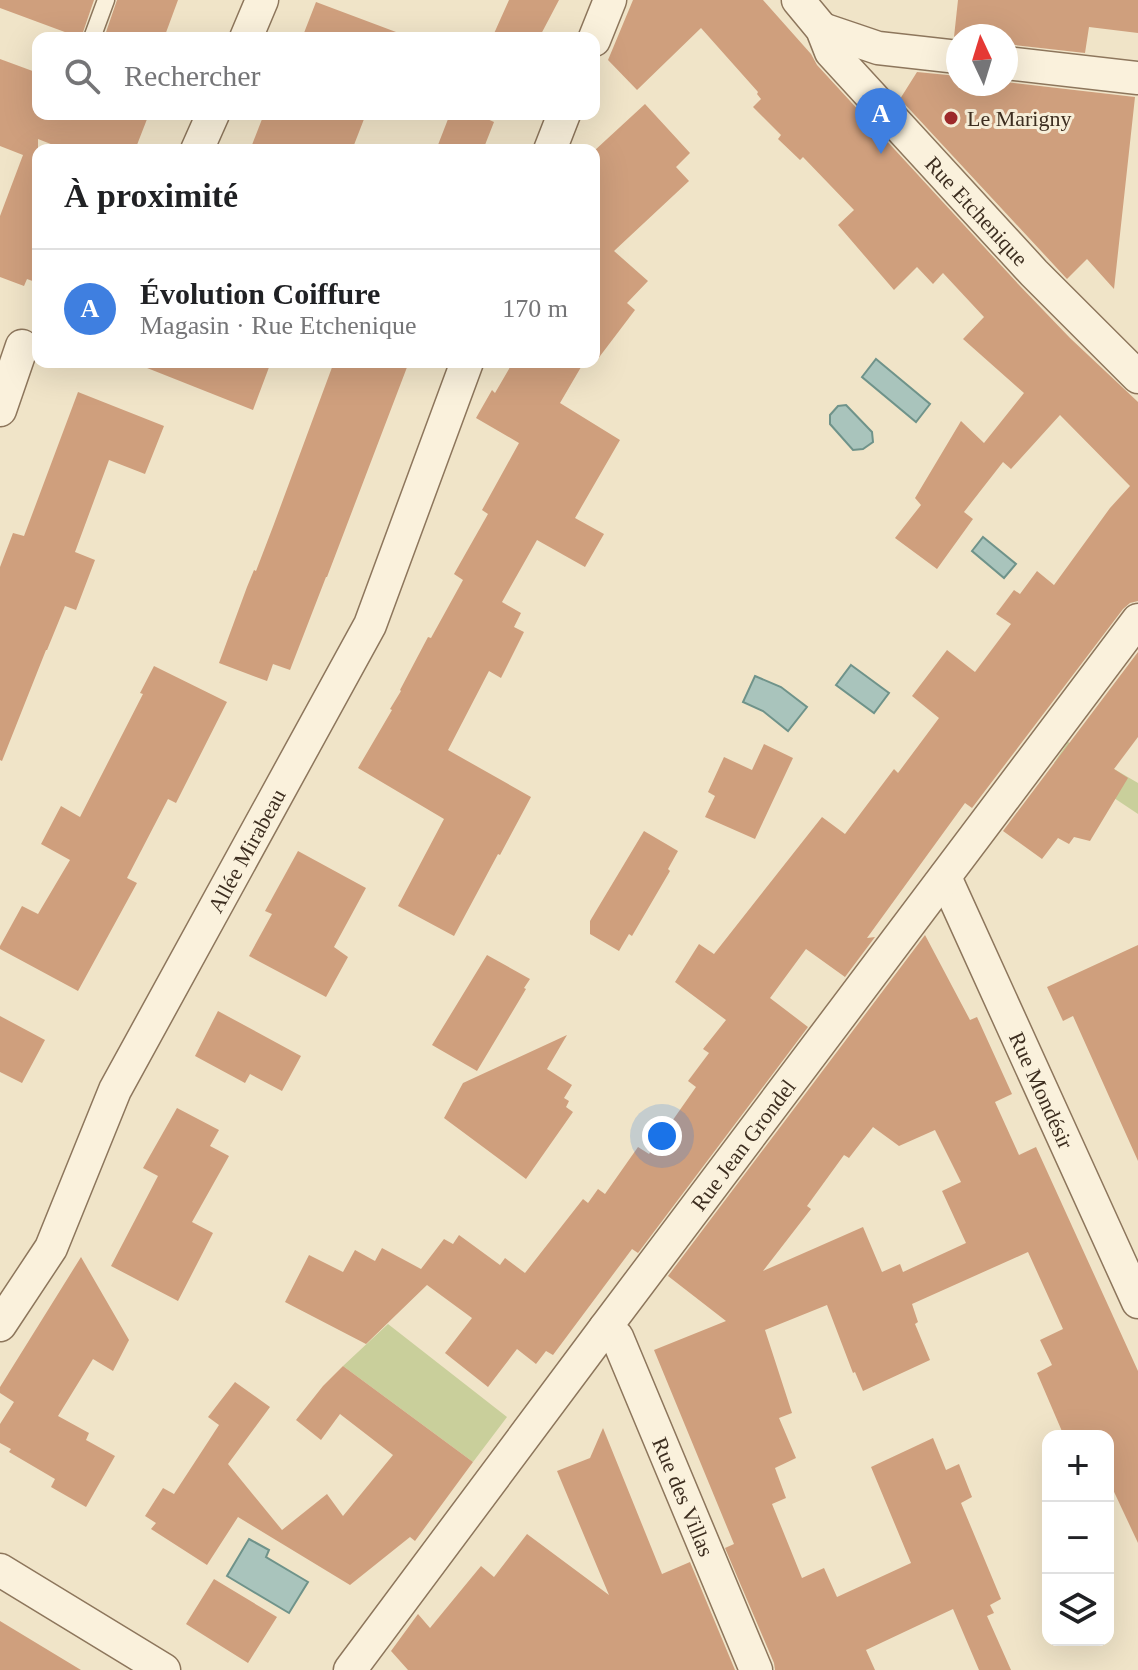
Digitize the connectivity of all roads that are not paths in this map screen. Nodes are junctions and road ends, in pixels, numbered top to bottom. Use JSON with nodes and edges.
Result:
{"nodes":[{"id":1,"x":106,"y":0,"type":"edge"},
{"id":2,"x":262,"y":0,"type":"edge"},
{"id":3,"x":610,"y":0,"type":"edge"},
{"id":4,"x":798,"y":0,"type":"edge"},
{"id":5,"x":822,"y":29,"type":"junction"},
{"id":6,"x":94,"y":32,"type":"edge"},
{"id":7,"x":249,"y":32,"type":"edge"},
{"id":8,"x":597,"y":32,"type":"edge"},
{"id":9,"x":946,"y":56,"type":"edge"},
{"id":10,"x":1018,"y":64,"type":"edge"},
{"id":11,"x":1138,"y":78,"type":"edge"},
{"id":12,"x":210,"y":120,"type":"edge"},
{"id":13,"x":562,"y":120,"type":"edge"},
{"id":14,"x":200,"y":144,"type":"edge"},
{"id":15,"x":552,"y":144,"type":"edge"},
{"id":16,"x":20,"y":342,"type":"edge"},
{"id":17,"x":465,"y":368,"type":"edge"},
{"id":18,"x":1138,"y":377,"type":"edge"},
{"id":19,"x":0,"y":410,"type":"edge"},
{"id":20,"x":1138,"y":620,"type":"edge"},
{"id":21,"x":945,"y":877,"type":"junction"},
{"id":22,"x":1138,"y":1302,"type":"edge"},
{"id":23,"x":0,"y":1325,"type":"edge"},
{"id":24,"x":605,"y":1328,"type":"junction"},
{"id":25,"x":0,"y":1570,"type":"edge"},
{"id":26,"x":164,"y":1670,"type":"edge"},
{"id":27,"x":350,"y":1670,"type":"edge"},
{"id":28,"x":756,"y":1670,"type":"edge"}],
"edges":[{"from":1,"to":6,"type":"lane"},
{"from":2,"to":7,"type":"street"},
{"from":3,"to":8,"type":"street"},
{"from":4,"to":5,"type":"street","name":"Rue Etchenique"},
{"from":5,"to":9,"type":"street"},
{"from":5,"to":18,"type":"street","name":"Rue Etchenique"},
{"from":10,"to":11,"type":"street"},
{"from":12,"to":14,"type":"street"},
{"from":13,"to":15,"type":"street"},
{"from":16,"to":19,"type":"street"},
{"from":17,"to":23,"type":"street","name":"Allée Mirabeau"},
{"from":20,"to":21,"type":"street","name":"Rue Jean Grondel"},
{"from":21,"to":22,"type":"street","name":"Rue Mondésir"},
{"from":21,"to":24,"type":"street","name":"Rue Jean Grondel"},
{"from":24,"to":27,"type":"street","name":"Rue Jean Grondel"},
{"from":24,"to":28,"type":"street","name":"Rue des Villas"},
{"from":25,"to":26,"type":"street"}]}
